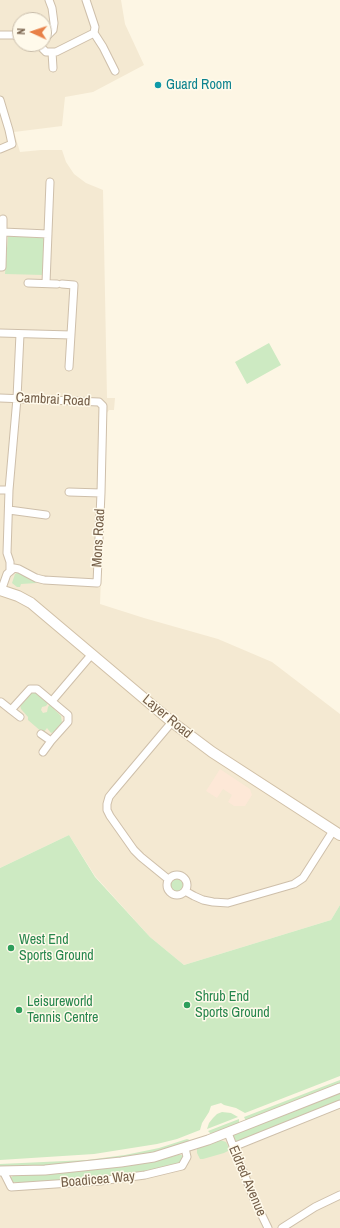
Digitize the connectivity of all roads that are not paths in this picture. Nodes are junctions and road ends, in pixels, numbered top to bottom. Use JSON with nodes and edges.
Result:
{"nodes":[{"id":1,"x":49,"y":0,"type":"edge"},
{"id":2,"x":86,"y":0,"type":"edge"},
{"id":3,"x":52,"y":31,"type":"edge"},
{"id":4,"x":94,"y":33,"type":"junction"},
{"id":5,"x":0,"y":35,"type":"edge"},
{"id":6,"x":12,"y":35,"type":"edge"},
{"id":7,"x":52,"y":52,"type":"joint"},
{"id":8,"x":53,"y":68,"type":"dead end"},
{"id":9,"x":115,"y":71,"type":"dead end"},
{"id":10,"x":0,"y":100,"type":"edge"},
{"id":11,"x":0,"y":149,"type":"edge"},
{"id":12,"x":50,"y":182,"type":"dead end"},
{"id":13,"x":3,"y":219,"type":"dead end"},
{"id":14,"x":3,"y":232,"type":"junction"},
{"id":15,"x":48,"y":234,"type":"junction"},
{"id":16,"x":0,"y":267,"type":"edge"},
{"id":17,"x":28,"y":283,"type":"dead end"},
{"id":18,"x":46,"y":283,"type":"junction"},
{"id":19,"x":0,"y":333,"type":"edge"},
{"id":20,"x":20,"y":334,"type":"junction"},
{"id":21,"x":71,"y":335,"type":"junction"},
{"id":22,"x":69,"y":367,"type":"dead end"},
{"id":23,"x":0,"y":398,"type":"edge"},
{"id":24,"x":16,"y":398,"type":"junction"},
{"id":25,"x":103,"y":406,"type":"joint"},
{"id":26,"x":0,"y":490,"type":"edge"},
{"id":27,"x":9,"y":490,"type":"junction"},
{"id":28,"x":69,"y":492,"type":"dead end"},
{"id":29,"x":101,"y":493,"type":"junction"},
{"id":30,"x":9,"y":510,"type":"junction"},
{"id":31,"x":46,"y":516,"type":"dead end"},
{"id":32,"x":10,"y":570,"type":"junction"},
{"id":33,"x":0,"y":591,"type":"edge"},
{"id":34,"x":92,"y":654,"type":"junction"},
{"id":35,"x":52,"y":701,"type":"junction"},
{"id":36,"x":1,"y":702,"type":"dead end"},
{"id":37,"x":11,"y":710,"type":"junction"},
{"id":38,"x":20,"y":717,"type":"dead end"},
{"id":39,"x":172,"y":722,"type":"junction"},
{"id":40,"x":42,"y":734,"type":"dead end"},
{"id":41,"x":51,"y":741,"type":"junction"},
{"id":42,"x":43,"y":752,"type":"dead end"},
{"id":43,"x":337,"y":833,"type":"edge"},
{"id":44,"x":168,"y":879,"type":"junction"},
{"id":45,"x":185,"y":891,"type":"junction"},
{"id":46,"x":340,"y":1088,"type":"edge"},
{"id":47,"x":340,"y":1104,"type":"edge"},
{"id":48,"x":228,"y":1133,"type":"junction"},
{"id":49,"x":233,"y":1147,"type":"junction"},
{"id":50,"x":185,"y":1148,"type":"junction"},
{"id":51,"x":2,"y":1171,"type":"edge"},
{"id":52,"x":340,"y":1194,"type":"edge"},
{"id":53,"x":268,"y":1228,"type":"edge"},
{"id":54,"x":282,"y":1228,"type":"edge"}],
"edges":[{"from":1,"to":3,"type":"street"},
{"from":2,"to":4,"type":"street"},
{"from":4,"to":7,"type":"street"},
{"from":4,"to":9,"type":"street"},
{"from":5,"to":6,"type":"street"},
{"from":7,"to":8,"type":"street"},
{"from":10,"to":11,"type":"street"},
{"from":12,"to":15,"type":"street"},
{"from":13,"to":14,"type":"street"},
{"from":14,"to":15,"type":"street"},
{"from":14,"to":16,"type":"street"},
{"from":15,"to":18,"type":"street"},
{"from":17,"to":18,"type":"street"},
{"from":18,"to":21,"type":"street"},
{"from":19,"to":20,"type":"street"},
{"from":20,"to":21,"type":"street"},
{"from":20,"to":24,"type":"street"},
{"from":21,"to":22,"type":"street"},
{"from":23,"to":24,"type":"street","name":"Cambrai Road"},
{"from":24,"to":25,"type":"street","name":"Cambrai Road"},
{"from":24,"to":27,"type":"street"},
{"from":25,"to":29,"type":"street","name":"Mons Road"},
{"from":26,"to":27,"type":"street"},
{"from":27,"to":30,"type":"street"},
{"from":28,"to":29,"type":"street","name":"Mons Road"},
{"from":29,"to":32,"type":"street","name":"Mons Road"},
{"from":30,"to":31,"type":"street"},
{"from":30,"to":32,"type":"street"},
{"from":32,"to":33,"type":"street"},
{"from":33,"to":34,"type":"main road","name":"Layer Road"},
{"from":34,"to":35,"type":"street"},
{"from":34,"to":39,"type":"main road","name":"Layer Road"},
{"from":35,"to":37,"type":"street"},
{"from":35,"to":41,"type":"street"},
{"from":36,"to":37,"type":"street"},
{"from":37,"to":38,"type":"street"},
{"from":39,"to":43,"type":"main road","name":"Layer Road"},
{"from":39,"to":44,"type":"street"},
{"from":40,"to":41,"type":"street"},
{"from":41,"to":42,"type":"street"},
{"from":43,"to":45,"type":"street"},
{"from":44,"to":45,"type":"street"},
{"from":44,"to":45,"type":"street"},
{"from":46,"to":48,"type":"street","name":"Boadicea Way"},
{"from":47,"to":49,"type":"street"},
{"from":48,"to":49,"type":"street","name":"Eldred Avenue"},
{"from":48,"to":50,"type":"street","name":"Boadicea Way"},
{"from":49,"to":53,"type":"street","name":"Eldred Avenue"},
{"from":50,"to":51,"type":"street","name":"Boadicea Way"},
{"from":50,"to":51,"type":"street","name":"Boadicea Way"},
{"from":52,"to":54,"type":"street"}]}
